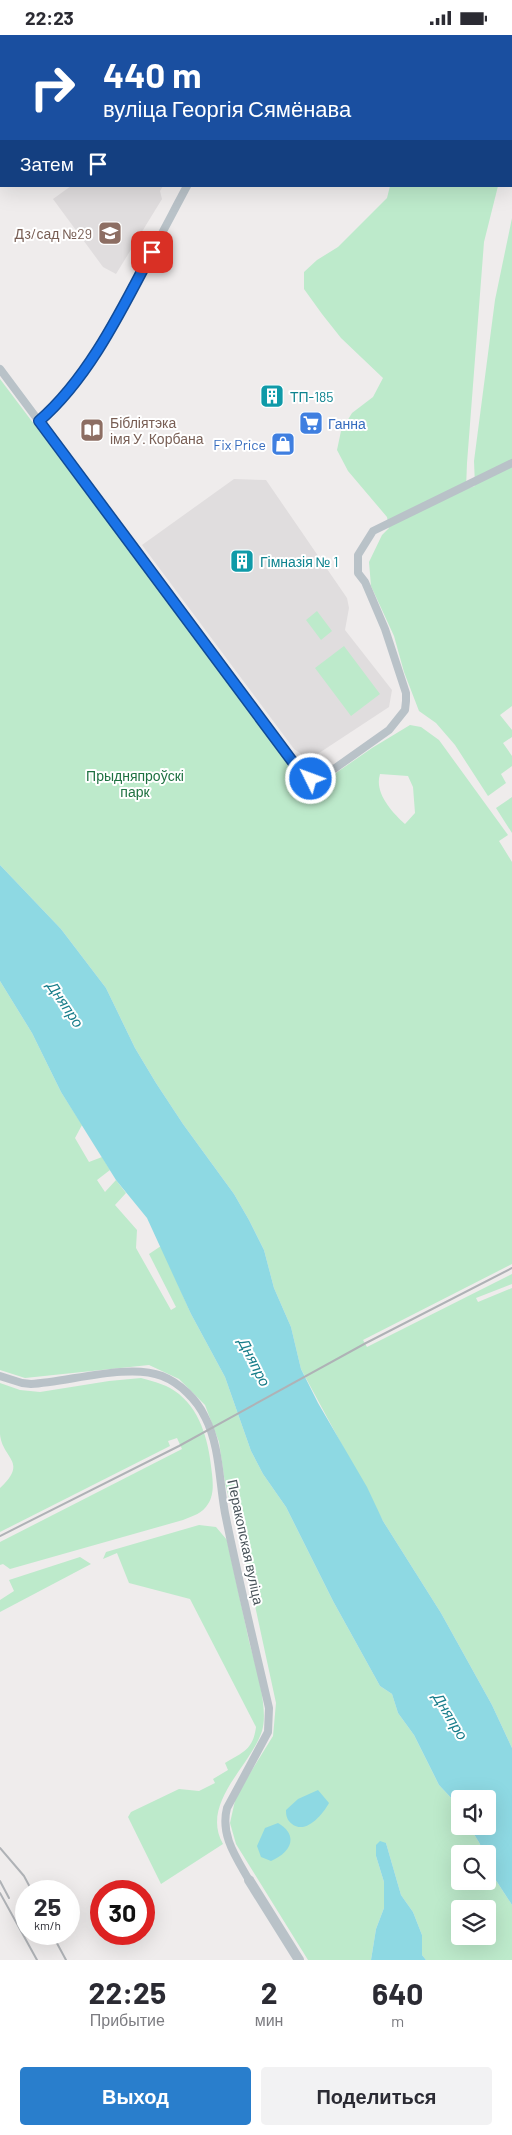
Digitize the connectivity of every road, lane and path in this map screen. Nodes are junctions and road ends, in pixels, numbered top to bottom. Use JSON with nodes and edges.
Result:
{"nodes":[{"id":1,"x":187,"y":187,"type":"edge"},
{"id":2,"x":0,"y":369,"type":"edge"},
{"id":3,"x":39,"y":421,"type":"junction"},
{"id":4,"x":512,"y":463,"type":"edge"},
{"id":5,"x":0,"y":1376,"type":"edge"},
{"id":6,"x":249,"y":1880,"type":"joint"},
{"id":7,"x":298,"y":1960,"type":"edge"}],
"edges":[{"from":1,"to":3,"type":"street"},
{"from":2,"to":3,"type":"street"},
{"from":3,"to":4,"type":"street"},
{"from":5,"to":6,"type":"street","name":"Перакопская вуліца"},
{"from":6,"to":7,"type":"street"}]}
